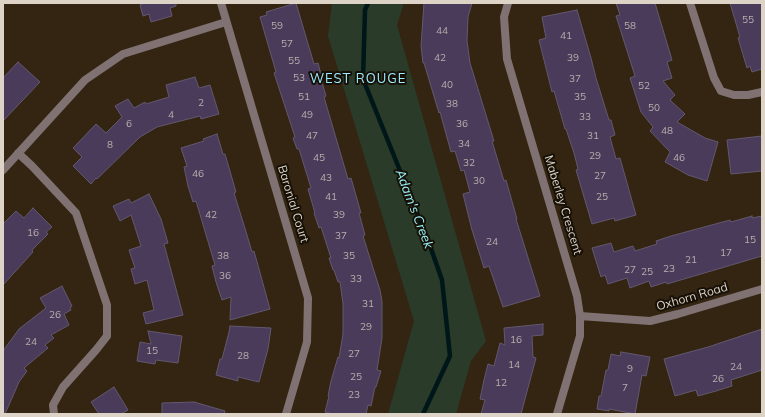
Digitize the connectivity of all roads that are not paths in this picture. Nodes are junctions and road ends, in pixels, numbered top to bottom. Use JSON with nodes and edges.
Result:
{"nodes":[{"id":1,"x":221,"y":3,"type":"edge"},
{"id":2,"x":508,"y":3,"type":"edge"},
{"id":3,"x":690,"y":3,"type":"edge"},
{"id":4,"x":226,"y":22,"type":"junction"},
{"id":5,"x":762,"y":92,"type":"edge"},
{"id":6,"x":18,"y":153,"type":"junction"},
{"id":7,"x":3,"y":170,"type":"edge"},
{"id":8,"x":762,"y":289,"type":"edge"},
{"id":9,"x":580,"y":316,"type":"junction"},
{"id":10,"x":54,"y":414,"type":"edge"},
{"id":11,"x":286,"y":414,"type":"edge"},
{"id":12,"x":556,"y":414,"type":"edge"}],
"edges":[{"from":1,"to":4,"type":"street","name":"Baronial Court"},
{"from":2,"to":9,"type":"street","name":"Maberley Crescent"},
{"from":3,"to":5,"type":"street"},
{"from":4,"to":6,"type":"street"},
{"from":4,"to":11,"type":"street","name":"Baronial Court"},
{"from":6,"to":7,"type":"street"},
{"from":6,"to":10,"type":"street"},
{"from":8,"to":9,"type":"street","name":"Oxhorn Road"},
{"from":9,"to":12,"type":"street","name":"Maberley Crescent"}]}
